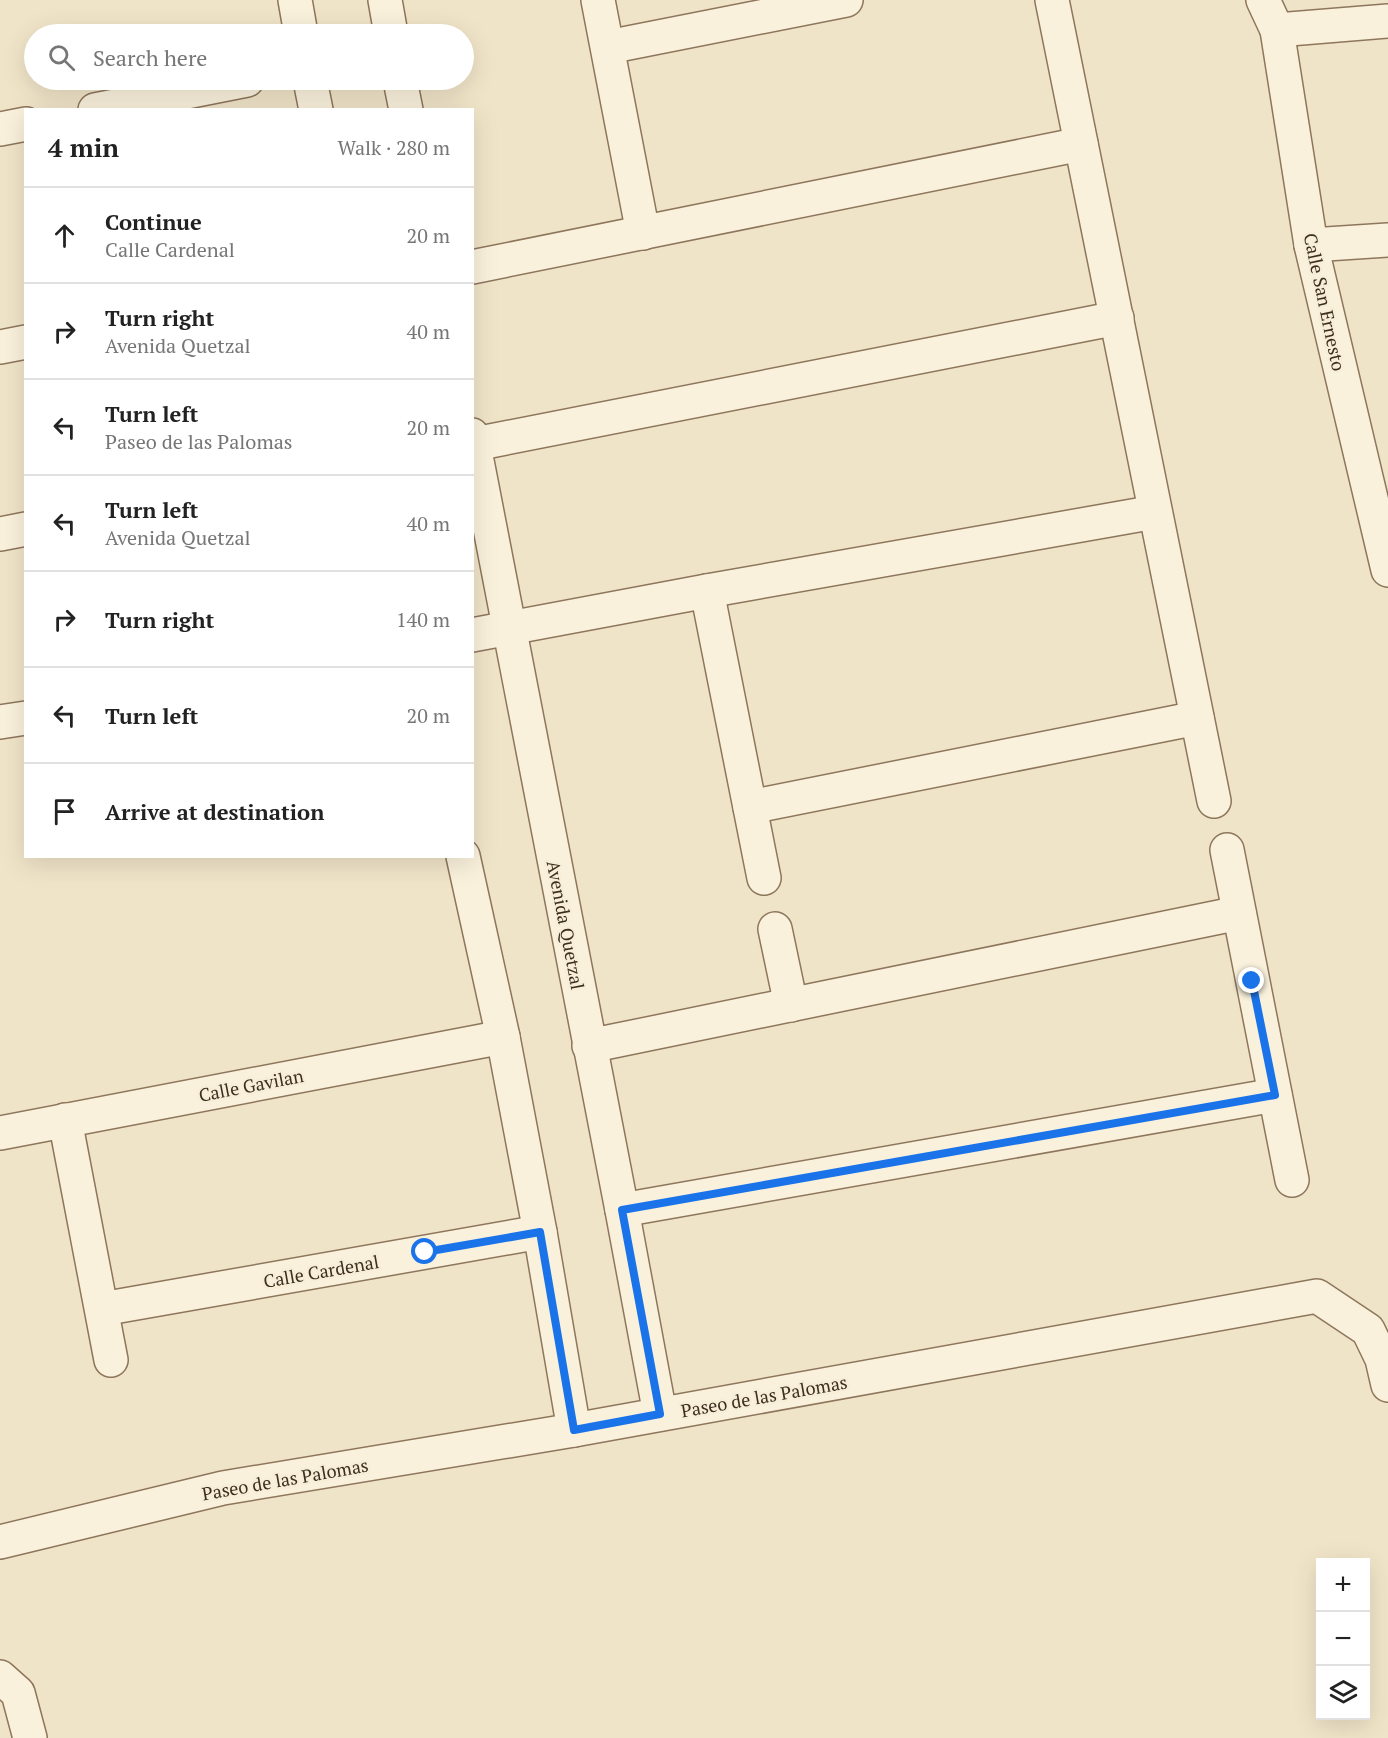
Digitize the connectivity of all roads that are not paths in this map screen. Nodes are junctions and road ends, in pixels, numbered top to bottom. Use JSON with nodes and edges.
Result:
{"nodes":[{"id":1,"x":295,"y":0,"type":"edge"},
{"id":2,"x":385,"y":0,"type":"edge"},
{"id":3,"x":598,"y":0,"type":"edge"},
{"id":4,"x":846,"y":0,"type":"edge"},
{"id":5,"x":1052,"y":0,"type":"edge"},
{"id":6,"x":1263,"y":0,"type":"edge"},
{"id":7,"x":1388,"y":21,"type":"edge"},
{"id":8,"x":299,"y":24,"type":"edge"},
{"id":9,"x":389,"y":24,"type":"edge"},
{"id":10,"x":1277,"y":30,"type":"junction"},
{"id":11,"x":608,"y":47,"type":"junction"},
{"id":12,"x":196,"y":90,"type":"edge"},
{"id":13,"x":312,"y":90,"type":"edge"},
{"id":14,"x":402,"y":90,"type":"edge"},
{"id":15,"x":105,"y":108,"type":"edge"},
{"id":16,"x":315,"y":108,"type":"edge"},
{"id":17,"x":406,"y":108,"type":"edge"},
{"id":18,"x":24,"y":124,"type":"edge"},
{"id":19,"x":0,"y":129,"type":"edge"},
{"id":20,"x":1082,"y":144,"type":"junction"},
{"id":21,"x":644,"y":233,"type":"junction"},
{"id":22,"x":1388,"y":240,"type":"edge"},
{"id":23,"x":1311,"y":245,"type":"junction"},
{"id":24,"x":474,"y":267,"type":"edge"},
{"id":25,"x":1117,"y":318,"type":"junction"},
{"id":26,"x":24,"y":342,"type":"edge"},
{"id":27,"x":0,"y":347,"type":"edge"},
{"id":28,"x":474,"y":439,"type":"edge"},
{"id":29,"x":474,"y":444,"type":"edge"},
{"id":30,"x":1378,"y":493,"type":"edge"},
{"id":31,"x":1155,"y":512,"type":"junction"},
{"id":32,"x":24,"y":529,"type":"edge"},
{"id":33,"x":0,"y":534,"type":"edge"},
{"id":34,"x":1388,"y":570,"type":"edge"},
{"id":35,"x":707,"y":591,"type":"junction"},
{"id":36,"x":511,"y":628,"type":"junction"},
{"id":37,"x":474,"y":635,"type":"edge"},
{"id":38,"x":24,"y":718,"type":"edge"},
{"id":39,"x":1197,"y":718,"type":"junction"},
{"id":40,"x":0,"y":722,"type":"edge"},
{"id":41,"x":1214,"y":801,"type":"dead end"},
{"id":42,"x":750,"y":807,"type":"junction"},
{"id":43,"x":1227,"y":850,"type":"dead end"},
{"id":44,"x":463,"y":858,"type":"edge"},
{"id":45,"x":764,"y":878,"type":"dead end"},
{"id":46,"x":1239,"y":913,"type":"junction"},
{"id":47,"x":775,"y":929,"type":"dead end"},
{"id":48,"x":790,"y":1005,"type":"junction"},
{"id":49,"x":503,"y":1037,"type":"junction"},
{"id":50,"x":589,"y":1046,"type":"junction"},
{"id":51,"x":1275,"y":1095,"type":"junction"},
{"id":52,"x":65,"y":1120,"type":"junction"},
{"id":53,"x":0,"y":1133,"type":"edge"},
{"id":54,"x":1292,"y":1180,"type":"dead end"},
{"id":55,"x":622,"y":1210,"type":"junction"},
{"id":56,"x":540,"y":1232,"type":"junction"},
{"id":57,"x":102,"y":1309,"type":"junction"},
{"id":58,"x":111,"y":1360,"type":"dead end"},
{"id":59,"x":1388,"y":1385,"type":"edge"},
{"id":60,"x":660,"y":1414,"type":"junction"},
{"id":61,"x":574,"y":1430,"type":"junction"},
{"id":62,"x":8,"y":1546,"type":"edge"},
{"id":63,"x":0,"y":1677,"type":"edge"},
{"id":64,"x":30,"y":1738,"type":"edge"}],
"edges":[{"from":1,"to":8,"type":"street"},
{"from":2,"to":9,"type":"street"},
{"from":3,"to":11,"type":"street"},
{"from":4,"to":11,"type":"street"},
{"from":5,"to":20,"type":"street"},
{"from":6,"to":10,"type":"street","name":"Calle San Ernesto"},
{"from":7,"to":10,"type":"street"},
{"from":10,"to":23,"type":"street","name":"Calle San Ernesto"},
{"from":11,"to":21,"type":"street"},
{"from":12,"to":15,"type":"street"},
{"from":13,"to":16,"type":"street"},
{"from":14,"to":17,"type":"street"},
{"from":18,"to":19,"type":"street"},
{"from":20,"to":21,"type":"street"},
{"from":20,"to":25,"type":"street"},
{"from":21,"to":24,"type":"street"},
{"from":22,"to":23,"type":"street"},
{"from":23,"to":30,"type":"street","name":"Calle San Ernesto"},
{"from":25,"to":28,"type":"street"},
{"from":25,"to":31,"type":"street"},
{"from":26,"to":27,"type":"street"},
{"from":29,"to":36,"type":"street","name":"Avenida Quetzal"},
{"from":30,"to":34,"type":"street","name":"Calle San Ernesto"},
{"from":31,"to":35,"type":"street"},
{"from":31,"to":39,"type":"street"},
{"from":32,"to":33,"type":"street"},
{"from":35,"to":36,"type":"street"},
{"from":35,"to":42,"type":"street"},
{"from":36,"to":37,"type":"street"},
{"from":36,"to":50,"type":"street","name":"Avenida Quetzal"},
{"from":38,"to":40,"type":"street"},
{"from":39,"to":41,"type":"street"},
{"from":39,"to":42,"type":"street"},
{"from":42,"to":45,"type":"street"},
{"from":43,"to":46,"type":"street"},
{"from":44,"to":49,"type":"street"},
{"from":46,"to":48,"type":"street"},
{"from":46,"to":51,"type":"street"},
{"from":47,"to":48,"type":"street"},
{"from":48,"to":50,"type":"street"},
{"from":49,"to":52,"type":"street","name":"Calle Gavilan"},
{"from":49,"to":56,"type":"street"},
{"from":50,"to":55,"type":"street","name":"Avenida Quetzal"},
{"from":51,"to":54,"type":"street"},
{"from":51,"to":55,"type":"street"},
{"from":52,"to":53,"type":"street","name":"Calle Gavilan"},
{"from":52,"to":57,"type":"street"},
{"from":55,"to":60,"type":"street","name":"Avenida Quetzal"},
{"from":56,"to":57,"type":"street","name":"Calle Cardenal"},
{"from":56,"to":61,"type":"street"},
{"from":57,"to":58,"type":"street"},
{"from":59,"to":60,"type":"street","name":"Paseo de las Palomas"},
{"from":60,"to":61,"type":"street","name":"Paseo de las Palomas"},
{"from":61,"to":62,"type":"street","name":"Paseo de las Palomas"},
{"from":63,"to":64,"type":"street"}]}
